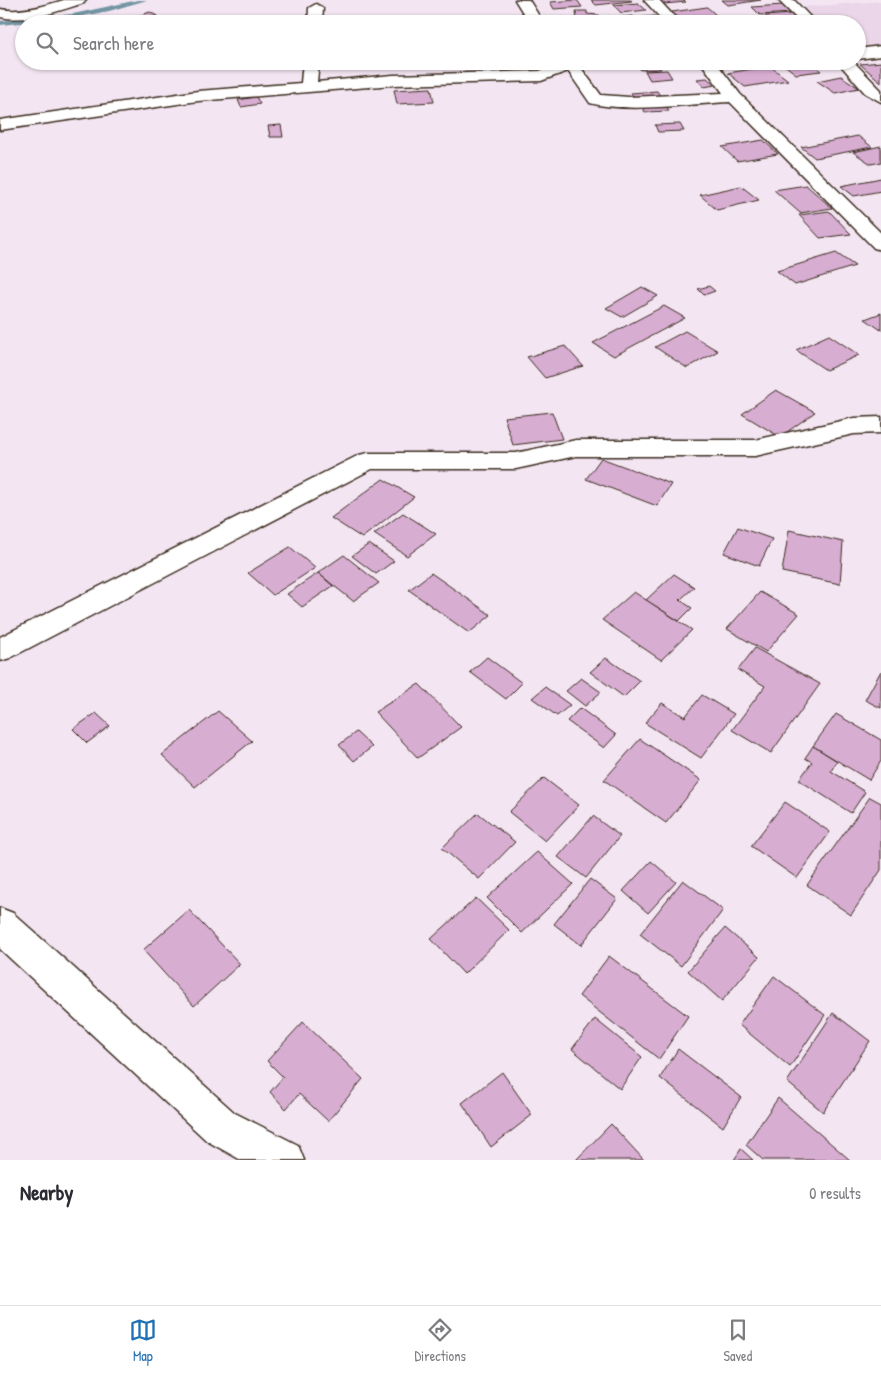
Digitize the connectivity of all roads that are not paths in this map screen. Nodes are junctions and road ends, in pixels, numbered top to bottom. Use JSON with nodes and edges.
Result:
{"nodes":[{"id":1,"x":80,"y":0,"type":"edge"},
{"id":2,"x":522,"y":0,"type":"edge"},
{"id":3,"x":651,"y":0,"type":"edge"},
{"id":4,"x":785,"y":0,"type":"edge"},
{"id":5,"x":316,"y":8,"type":"dead end"},
{"id":6,"x":0,"y":13,"type":"edge"},
{"id":7,"x":316,"y":15,"type":"edge"},
{"id":8,"x":531,"y":15,"type":"edge"},
{"id":9,"x":665,"y":15,"type":"edge"},
{"id":10,"x":802,"y":15,"type":"edge"},
{"id":11,"x":881,"y":51,"type":"edge"},
{"id":12,"x":866,"y":53,"type":"edge"},
{"id":13,"x":310,"y":70,"type":"edge"},
{"id":14,"x":554,"y":70,"type":"edge"},
{"id":15,"x":575,"y":70,"type":"edge"},
{"id":16,"x":714,"y":70,"type":"edge"},
{"id":17,"x":852,"y":70,"type":"edge"},
{"id":18,"x":308,"y":86,"type":"junction"},
{"id":19,"x":734,"y":97,"type":"junction"},
{"id":20,"x":881,"y":97,"type":"edge"},
{"id":21,"x":0,"y":125,"type":"edge"},
{"id":22,"x":881,"y":244,"type":"edge"},
{"id":23,"x":881,"y":425,"type":"edge"},
{"id":24,"x":0,"y":650,"type":"edge"},
{"id":25,"x":0,"y":926,"type":"edge"},
{"id":26,"x":283,"y":1160,"type":"edge"}],
"edges":[{"from":1,"to":6,"type":"street"},
{"from":2,"to":8,"type":"street"},
{"from":3,"to":9,"type":"street"},
{"from":4,"to":10,"type":"street"},
{"from":5,"to":7,"type":"street"},
{"from":11,"to":12,"type":"street"},
{"from":13,"to":18,"type":"street"},
{"from":14,"to":18,"type":"street"},
{"from":15,"to":19,"type":"street"},
{"from":16,"to":19,"type":"street"},
{"from":17,"to":20,"type":"street"},
{"from":18,"to":21,"type":"street"},
{"from":19,"to":22,"type":"street"},
{"from":23,"to":24,"type":"street"},
{"from":25,"to":26,"type":"street"}]}
